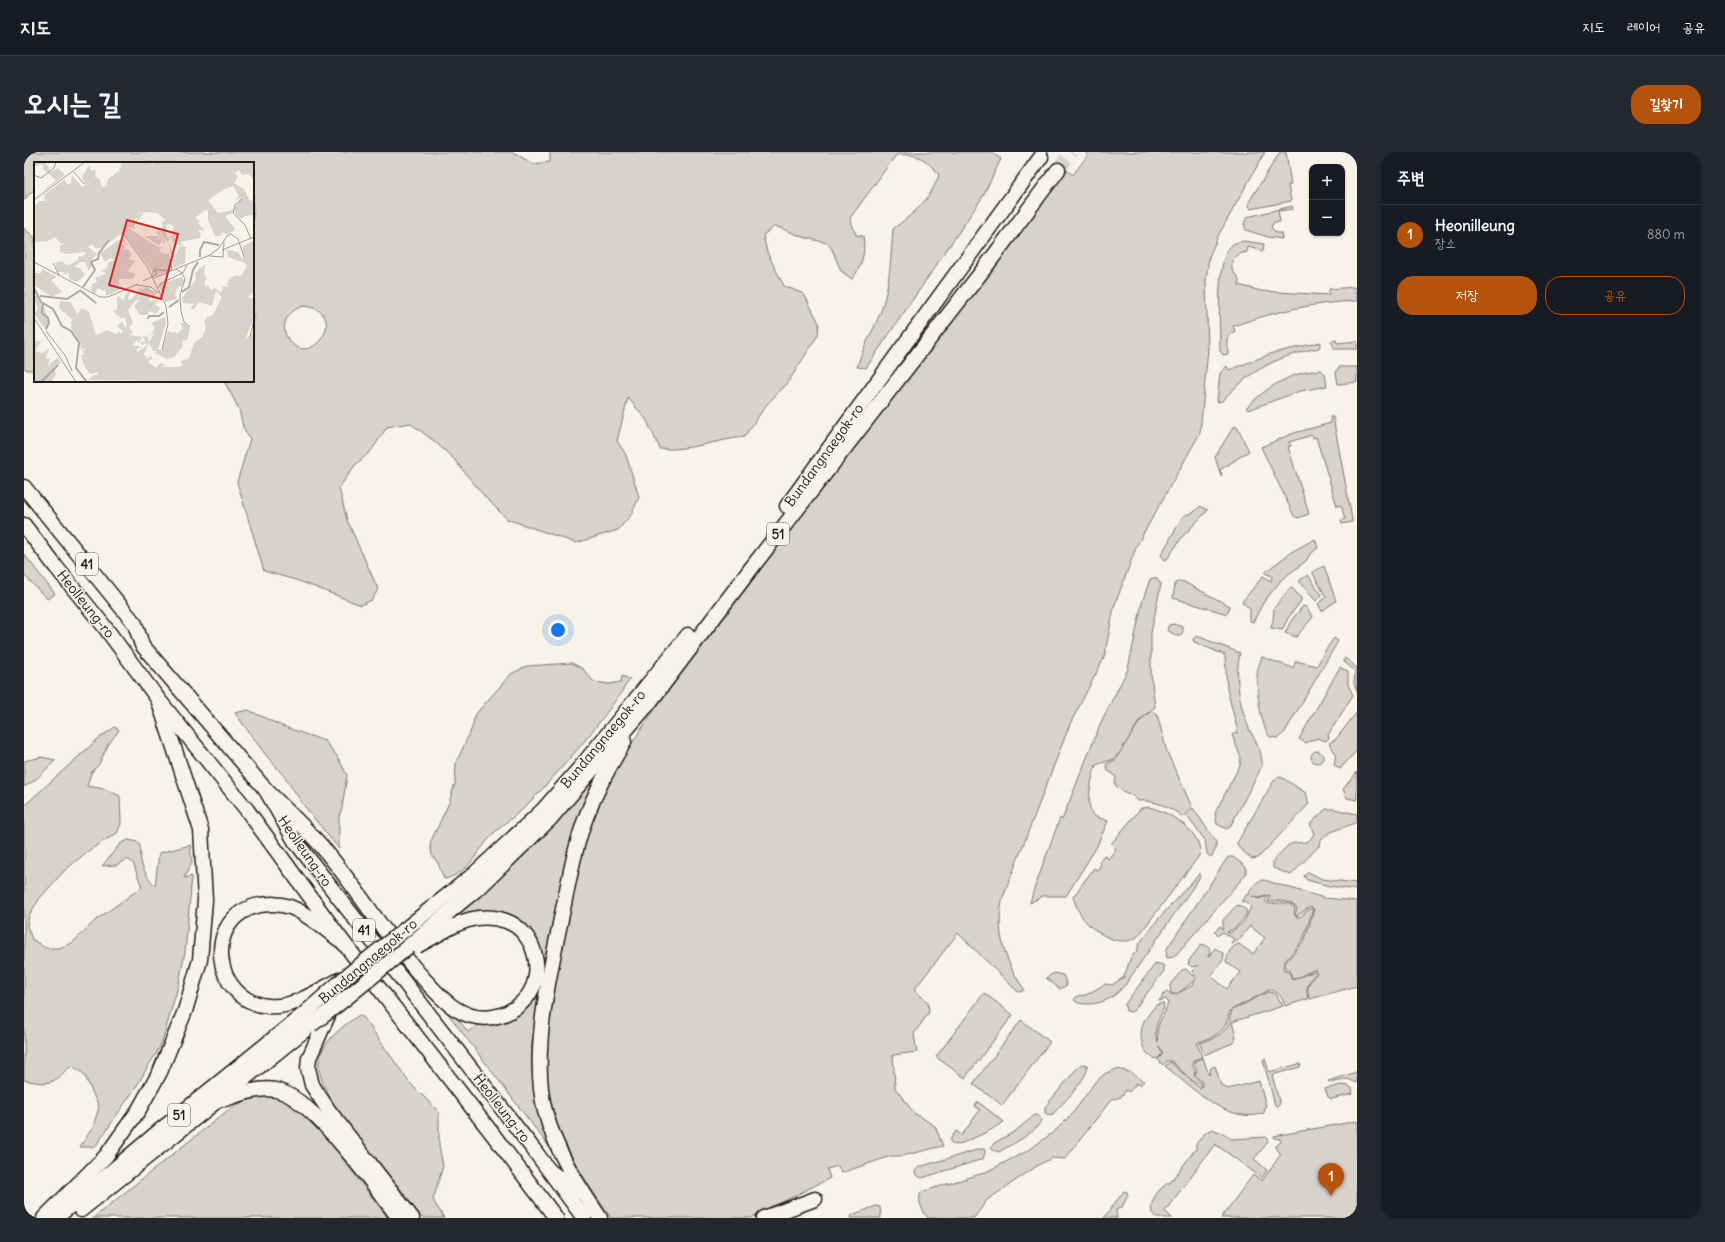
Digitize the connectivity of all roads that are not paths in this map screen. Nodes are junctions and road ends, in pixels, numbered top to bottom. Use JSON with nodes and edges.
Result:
{"nodes":[{"id":1,"x":1041,"y":157,"type":"dead end"},
{"id":2,"x":1058,"y":170,"type":"tunnel mouth"},
{"id":3,"x":24,"y":487,"type":"edge"},
{"id":4,"x":24,"y":525,"type":"edge"},
{"id":5,"x":158,"y":699,"type":"junction"},
{"id":6,"x":649,"y":703,"type":"junction"},
{"id":7,"x":266,"y":790,"type":"junction"},
{"id":8,"x":477,"y":880,"type":"junction"},
{"id":9,"x":343,"y":942,"type":"junction"},
{"id":10,"x":400,"y":959,"type":"junction"},
{"id":11,"x":348,"y":975,"type":"junction"},
{"id":12,"x":312,"y":1024,"type":"junction"},
{"id":13,"x":217,"y":1102,"type":"junction"},
{"id":14,"x":550,"y":1171,"type":"junction"},
{"id":15,"x":585,"y":1197,"type":"junction"},
{"id":16,"x":815,"y":1199,"type":"dead end"},
{"id":17,"x":44,"y":1218,"type":"edge"},
{"id":18,"x":56,"y":1218,"type":"edge"},
{"id":19,"x":72,"y":1218,"type":"edge"},
{"id":20,"x":399,"y":1218,"type":"edge"},
{"id":21,"x":412,"y":1218,"type":"edge"},
{"id":22,"x":556,"y":1218,"type":"edge"},
{"id":23,"x":584,"y":1218,"type":"edge"},
{"id":24,"x":600,"y":1218,"type":"edge"},
{"id":25,"x":764,"y":1218,"type":"edge"}],
"edges":[{"from":1,"to":8,"type":"main road","name":"Bundangnaegok-ro","number":"51"},
{"from":2,"to":6,"type":"main road","name":"Bundangnaegok-ro","number":"51"},
{"from":3,"to":7,"type":"main road","name":"Heolleung-ro","number":"41"},
{"from":4,"to":5,"type":"main road","name":"Heolleung-ro","number":"41"},
{"from":5,"to":9,"type":"main road","name":"Heolleung-ro","number":"41"},
{"from":5,"to":17,"type":"main road"},
{"from":6,"to":8,"type":"main road","name":"Bundangnaegok-ro","number":"51"},
{"from":6,"to":15,"type":"main road"},
{"from":7,"to":10,"type":"main road"},
{"from":7,"to":14,"type":"main road","name":"Heolleung-ro","number":"41"},
{"from":8,"to":10,"type":"main road","name":"Bundangnaegok-ro","number":"51","bridge":true},
{"from":8,"to":11,"type":"main road","name":"Bundangnaegok-ro","number":"51","bridge":true},
{"from":9,"to":11,"type":"main road","bridge":true},
{"from":9,"to":22,"type":"main road","name":"Heolleung-ro","number":"41"},
{"from":10,"to":10,"type":"main road","bridge":true},
{"from":10,"to":12,"type":"main road","name":"Bundangnaegok-ro","number":"51","bridge":true},
{"from":11,"to":12,"type":"main road","name":"Bundangnaegok-ro","number":"51","bridge":true},
{"from":12,"to":13,"type":"main road","name":"Bundangnaegok-ro","number":"51"},
{"from":12,"to":18,"type":"main road","name":"Bundangnaegok-ro","number":"51"},
{"from":12,"to":21,"type":"main road"},
{"from":13,"to":19,"type":"main road","name":"Bundangnaegok-ro","number":"51"},
{"from":13,"to":20,"type":"main road"},
{"from":14,"to":15,"type":"main road"},
{"from":14,"to":23,"type":"main road","name":"Heolleung-ro","number":"41"},
{"from":15,"to":24,"type":"main road"},
{"from":16,"to":25,"type":"main road"}]}
